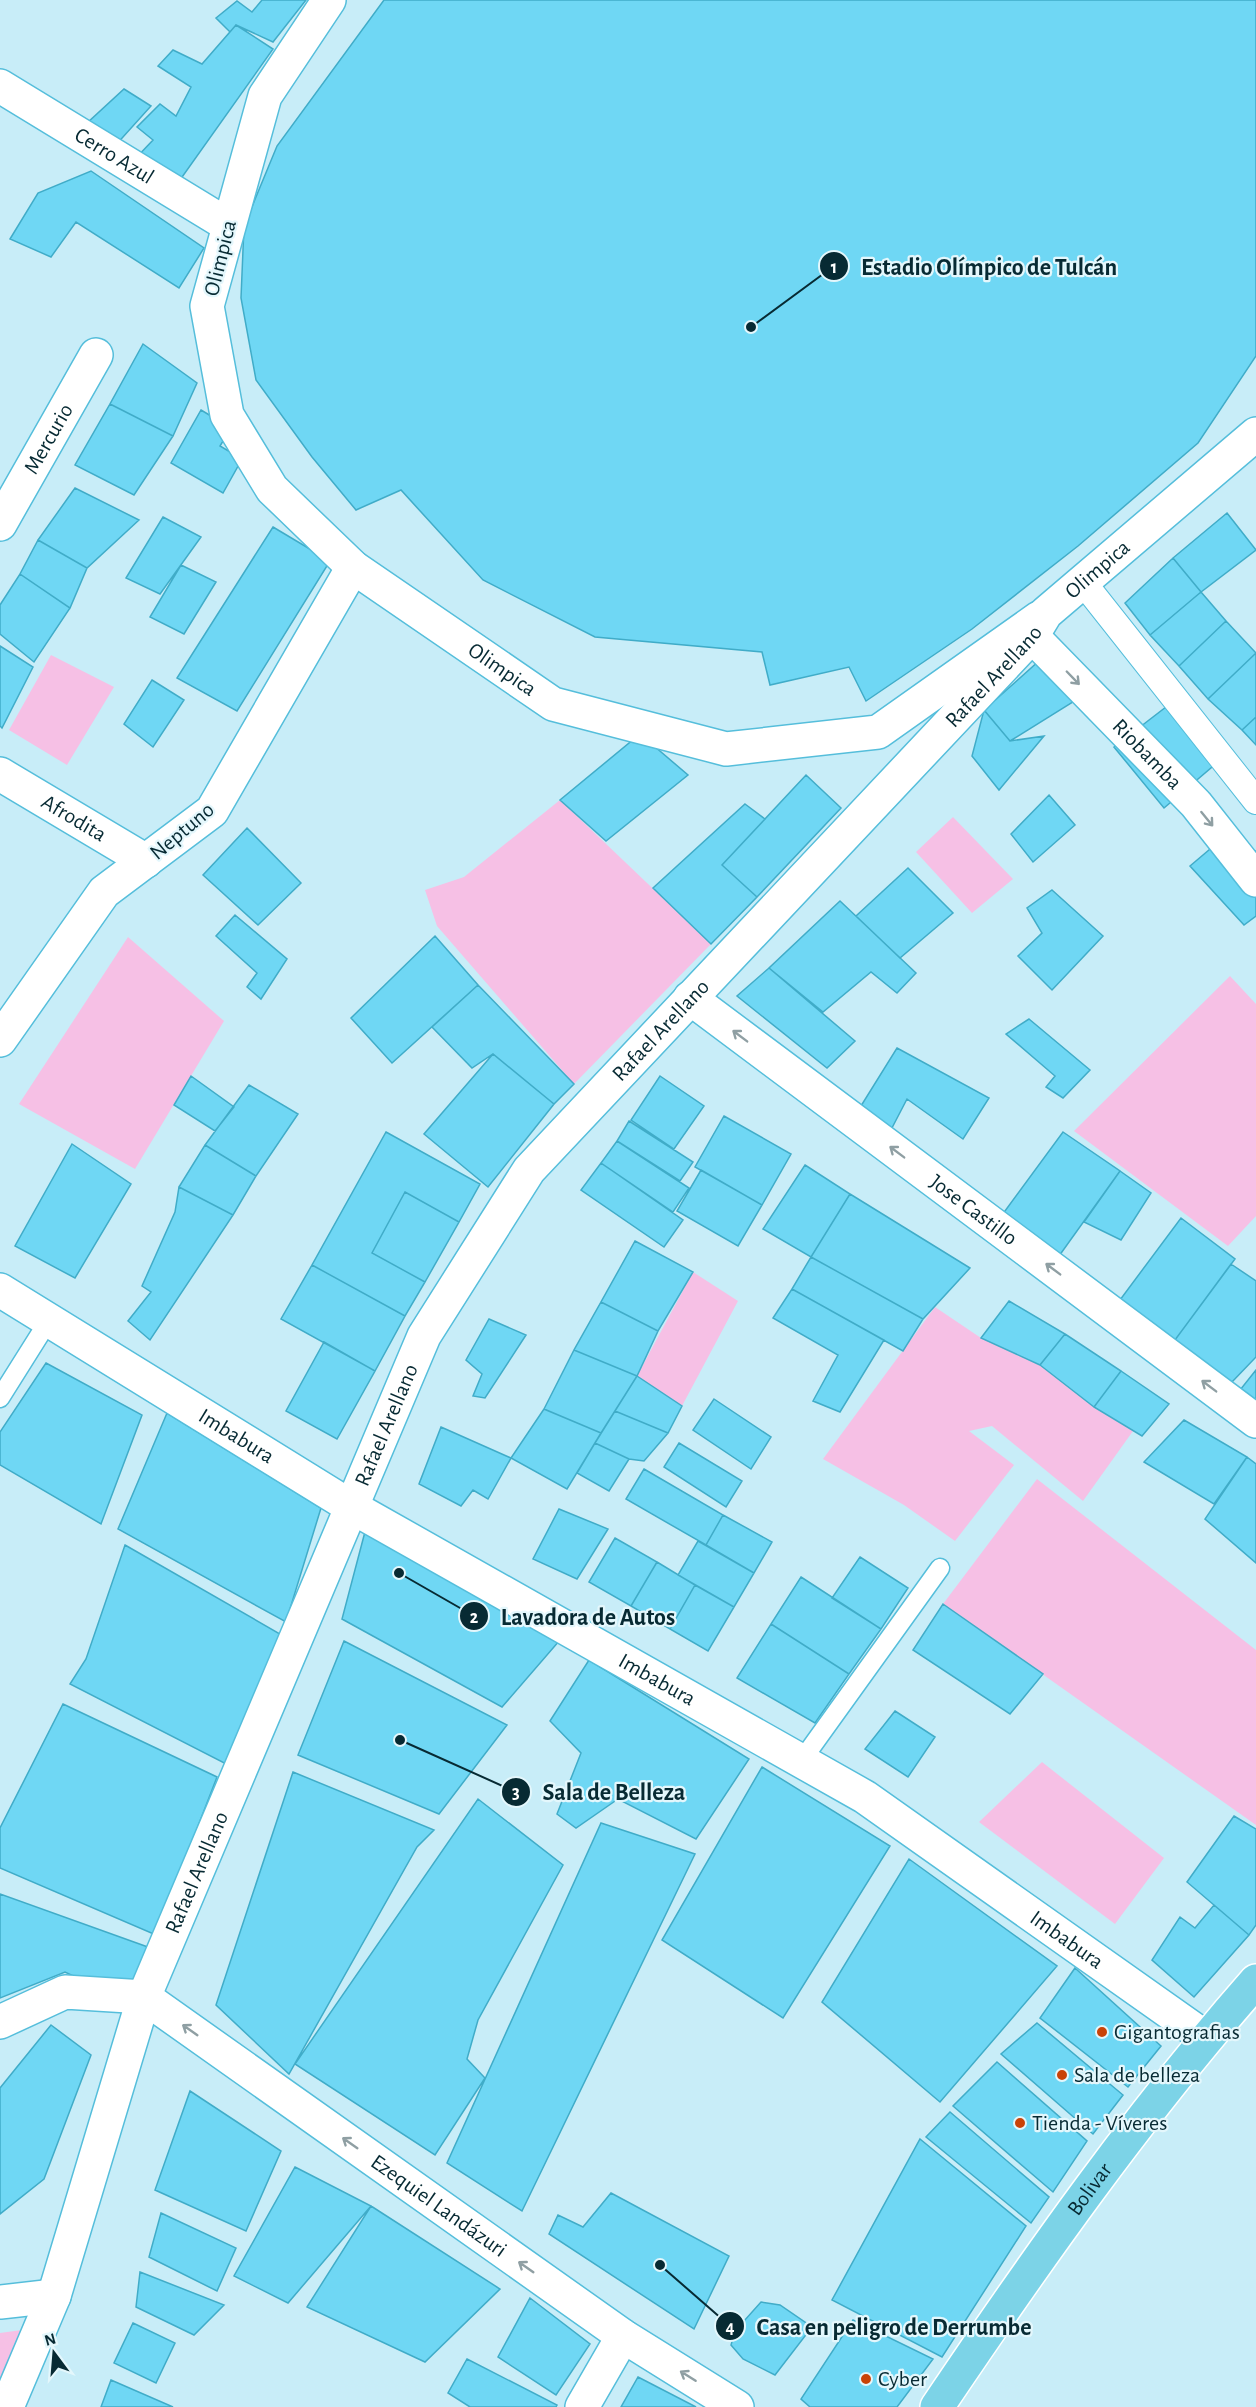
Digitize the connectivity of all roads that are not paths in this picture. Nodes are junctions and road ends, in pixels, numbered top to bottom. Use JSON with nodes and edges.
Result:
{"nodes":[{"id":1,"x":329,"y":0,"type":"edge"},
{"id":2,"x":0,"y":86,"type":"edge"},
{"id":3,"x":228,"y":225,"type":"junction"},
{"id":4,"x":96,"y":355,"type":"dead end"},
{"id":5,"x":1256,"y":434,"type":"edge"},
{"id":6,"x":1256,"y":452,"type":"edge"},
{"id":7,"x":1216,"y":466,"type":"junction"},
{"id":8,"x":0,"y":524,"type":"edge"},
{"id":9,"x":353,"y":567,"type":"junction"},
{"id":10,"x":1082,"y":581,"type":"junction"},
{"id":11,"x":1039,"y":625,"type":"junction"},
{"id":12,"x":0,"y":774,"type":"edge"},
{"id":13,"x":1256,"y":801,"type":"edge"},
{"id":14,"x":146,"y":861,"type":"junction"},
{"id":15,"x":1256,"y":880,"type":"edge"},
{"id":16,"x":690,"y":998,"type":"junction"},
{"id":17,"x":0,"y":1040,"type":"edge"},
{"id":18,"x":0,"y":1290,"type":"edge"},
{"id":19,"x":48,"y":1320,"type":"junction"},
{"id":20,"x":0,"y":1398,"type":"edge"},
{"id":21,"x":1256,"y":1421,"type":"edge"},
{"id":22,"x":350,"y":1506,"type":"junction"},
{"id":23,"x":940,"y":1568,"type":"dead end"},
{"id":24,"x":802,"y":1760,"type":"junction"},
{"id":25,"x":1256,"y":1981,"type":"edge"},
{"id":26,"x":144,"y":1997,"type":"junction"},
{"id":27,"x":0,"y":2022,"type":"edge"},
{"id":28,"x":1206,"y":2038,"type":"junction"},
{"id":29,"x":54,"y":2296,"type":"junction"},
{"id":30,"x":0,"y":2302,"type":"edge"},
{"id":31,"x":623,"y":2336,"type":"junction"},
{"id":32,"x":7,"y":2407,"type":"edge"},
{"id":33,"x":582,"y":2407,"type":"edge"},
{"id":34,"x":737,"y":2407,"type":"edge"},
{"id":35,"x":937,"y":2407,"type":"edge"}],
"edges":[{"from":1,"to":3,"type":"street","name":"Olimpica"},
{"from":2,"to":3,"type":"street","name":"Cerro Azul"},
{"from":3,"to":9,"type":"street","name":"Olimpica"},
{"from":4,"to":8,"type":"street","name":"Mercurio"},
{"from":5,"to":7,"type":"street"},
{"from":6,"to":7,"type":"street"},
{"from":7,"to":10,"type":"street","name":"Olimpica"},
{"from":9,"to":11,"type":"street","name":"Olimpica"},
{"from":9,"to":14,"type":"street","name":"Neptuno"},
{"from":10,"to":11,"type":"street","name":"Olimpica"},
{"from":10,"to":13,"type":"street"},
{"from":11,"to":15,"type":"street","name":"Riobamba","one_way":true},
{"from":11,"to":16,"type":"street","name":"Rafael Arellano"},
{"from":12,"to":14,"type":"street","name":"Afrodita"},
{"from":14,"to":17,"type":"street","name":"Neptuno"},
{"from":21,"to":16,"type":"street","name":"Jose Castillo","one_way":true},
{"from":16,"to":22,"type":"street","name":"Rafael Arellano"},
{"from":18,"to":19,"type":"street","name":"Imbabura"},
{"from":19,"to":20,"type":"lane"},
{"from":19,"to":22,"type":"street","name":"Imbabura"},
{"from":22,"to":24,"type":"street","name":"Imbabura"},
{"from":22,"to":26,"type":"street","name":"Rafael Arellano"},
{"from":23,"to":24,"type":"lane"},
{"from":24,"to":28,"type":"street","name":"Imbabura"},
{"from":25,"to":28,"type":"main road","name":"Bolivar"},
{"from":26,"to":27,"type":"street"},
{"from":26,"to":29,"type":"street","name":"Rafael Arellano"},
{"from":31,"to":26,"type":"street","name":"Ezequiel Landázuri","one_way":true},
{"from":28,"to":35,"type":"main road","name":"Bolivar"},
{"from":29,"to":30,"type":"street"},
{"from":29,"to":32,"type":"street","name":"Rafael Arellano"},
{"from":31,"to":33,"type":"street"},
{"from":34,"to":31,"type":"street","name":"Ezequiel Landázuri","one_way":true}]}
